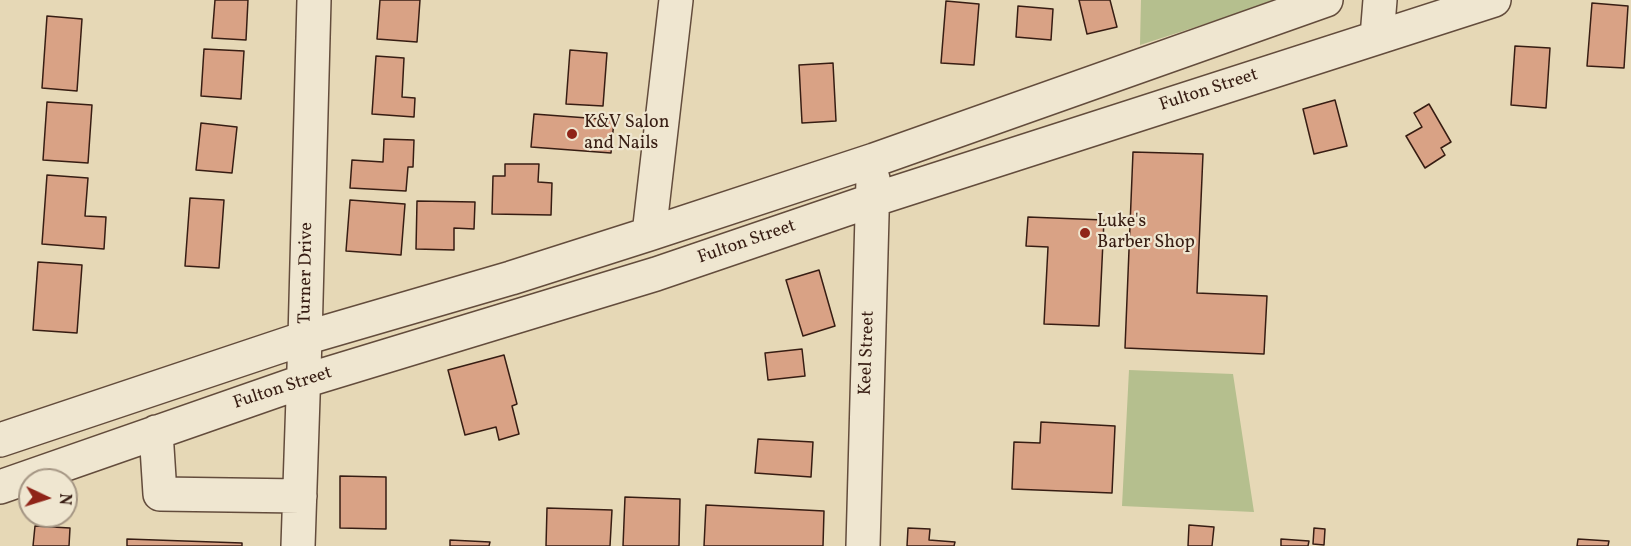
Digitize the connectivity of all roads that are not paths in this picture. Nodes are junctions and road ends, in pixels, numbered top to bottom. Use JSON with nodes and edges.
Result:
{"nodes":[{"id":1,"x":314,"y":0,"type":"edge"},
{"id":2,"x":676,"y":0,"type":"edge"},
{"id":3,"x":1326,"y":0,"type":"edge"},
{"id":4,"x":1380,"y":0,"type":"edge"},
{"id":5,"x":1494,"y":0,"type":"edge"},
{"id":6,"x":1377,"y":37,"type":"junction"},
{"id":7,"x":874,"y":160,"type":"junction"},
{"id":8,"x":873,"y":200,"type":"junction"},
{"id":9,"x":649,"y":234,"type":"junction"},
{"id":10,"x":305,"y":338,"type":"junction"},
{"id":11,"x":304,"y":381,"type":"junction"},
{"id":12,"x":156,"y":432,"type":"junction"},
{"id":13,"x":0,"y":440,"type":"edge"},
{"id":14,"x":0,"y":487,"type":"edge"},
{"id":15,"x":300,"y":496,"type":"junction"},
{"id":16,"x":298,"y":546,"type":"edge"},
{"id":17,"x":863,"y":546,"type":"edge"}],
"edges":[{"from":1,"to":10,"type":"street","name":"Turner Drive"},
{"from":2,"to":9,"type":"street"},
{"from":3,"to":7,"type":"street"},
{"from":4,"to":6,"type":"street"},
{"from":5,"to":6,"type":"street","name":"Fulton Street"},
{"from":6,"to":8,"type":"street","name":"Fulton Street"},
{"from":7,"to":8,"type":"street","name":"Keel Street"},
{"from":7,"to":9,"type":"street"},
{"from":8,"to":11,"type":"street","name":"Fulton Street"},
{"from":8,"to":17,"type":"street","name":"Keel Street"},
{"from":9,"to":10,"type":"street"},
{"from":10,"to":11,"type":"street","name":"Turner Drive"},
{"from":10,"to":13,"type":"street"},
{"from":11,"to":12,"type":"street","name":"Fulton Street"},
{"from":11,"to":15,"type":"street","name":"Turner Drive"},
{"from":12,"to":14,"type":"street","name":"Fulton Street"},
{"from":12,"to":15,"type":"street"},
{"from":15,"to":16,"type":"street","name":"Turner Drive"}]}
